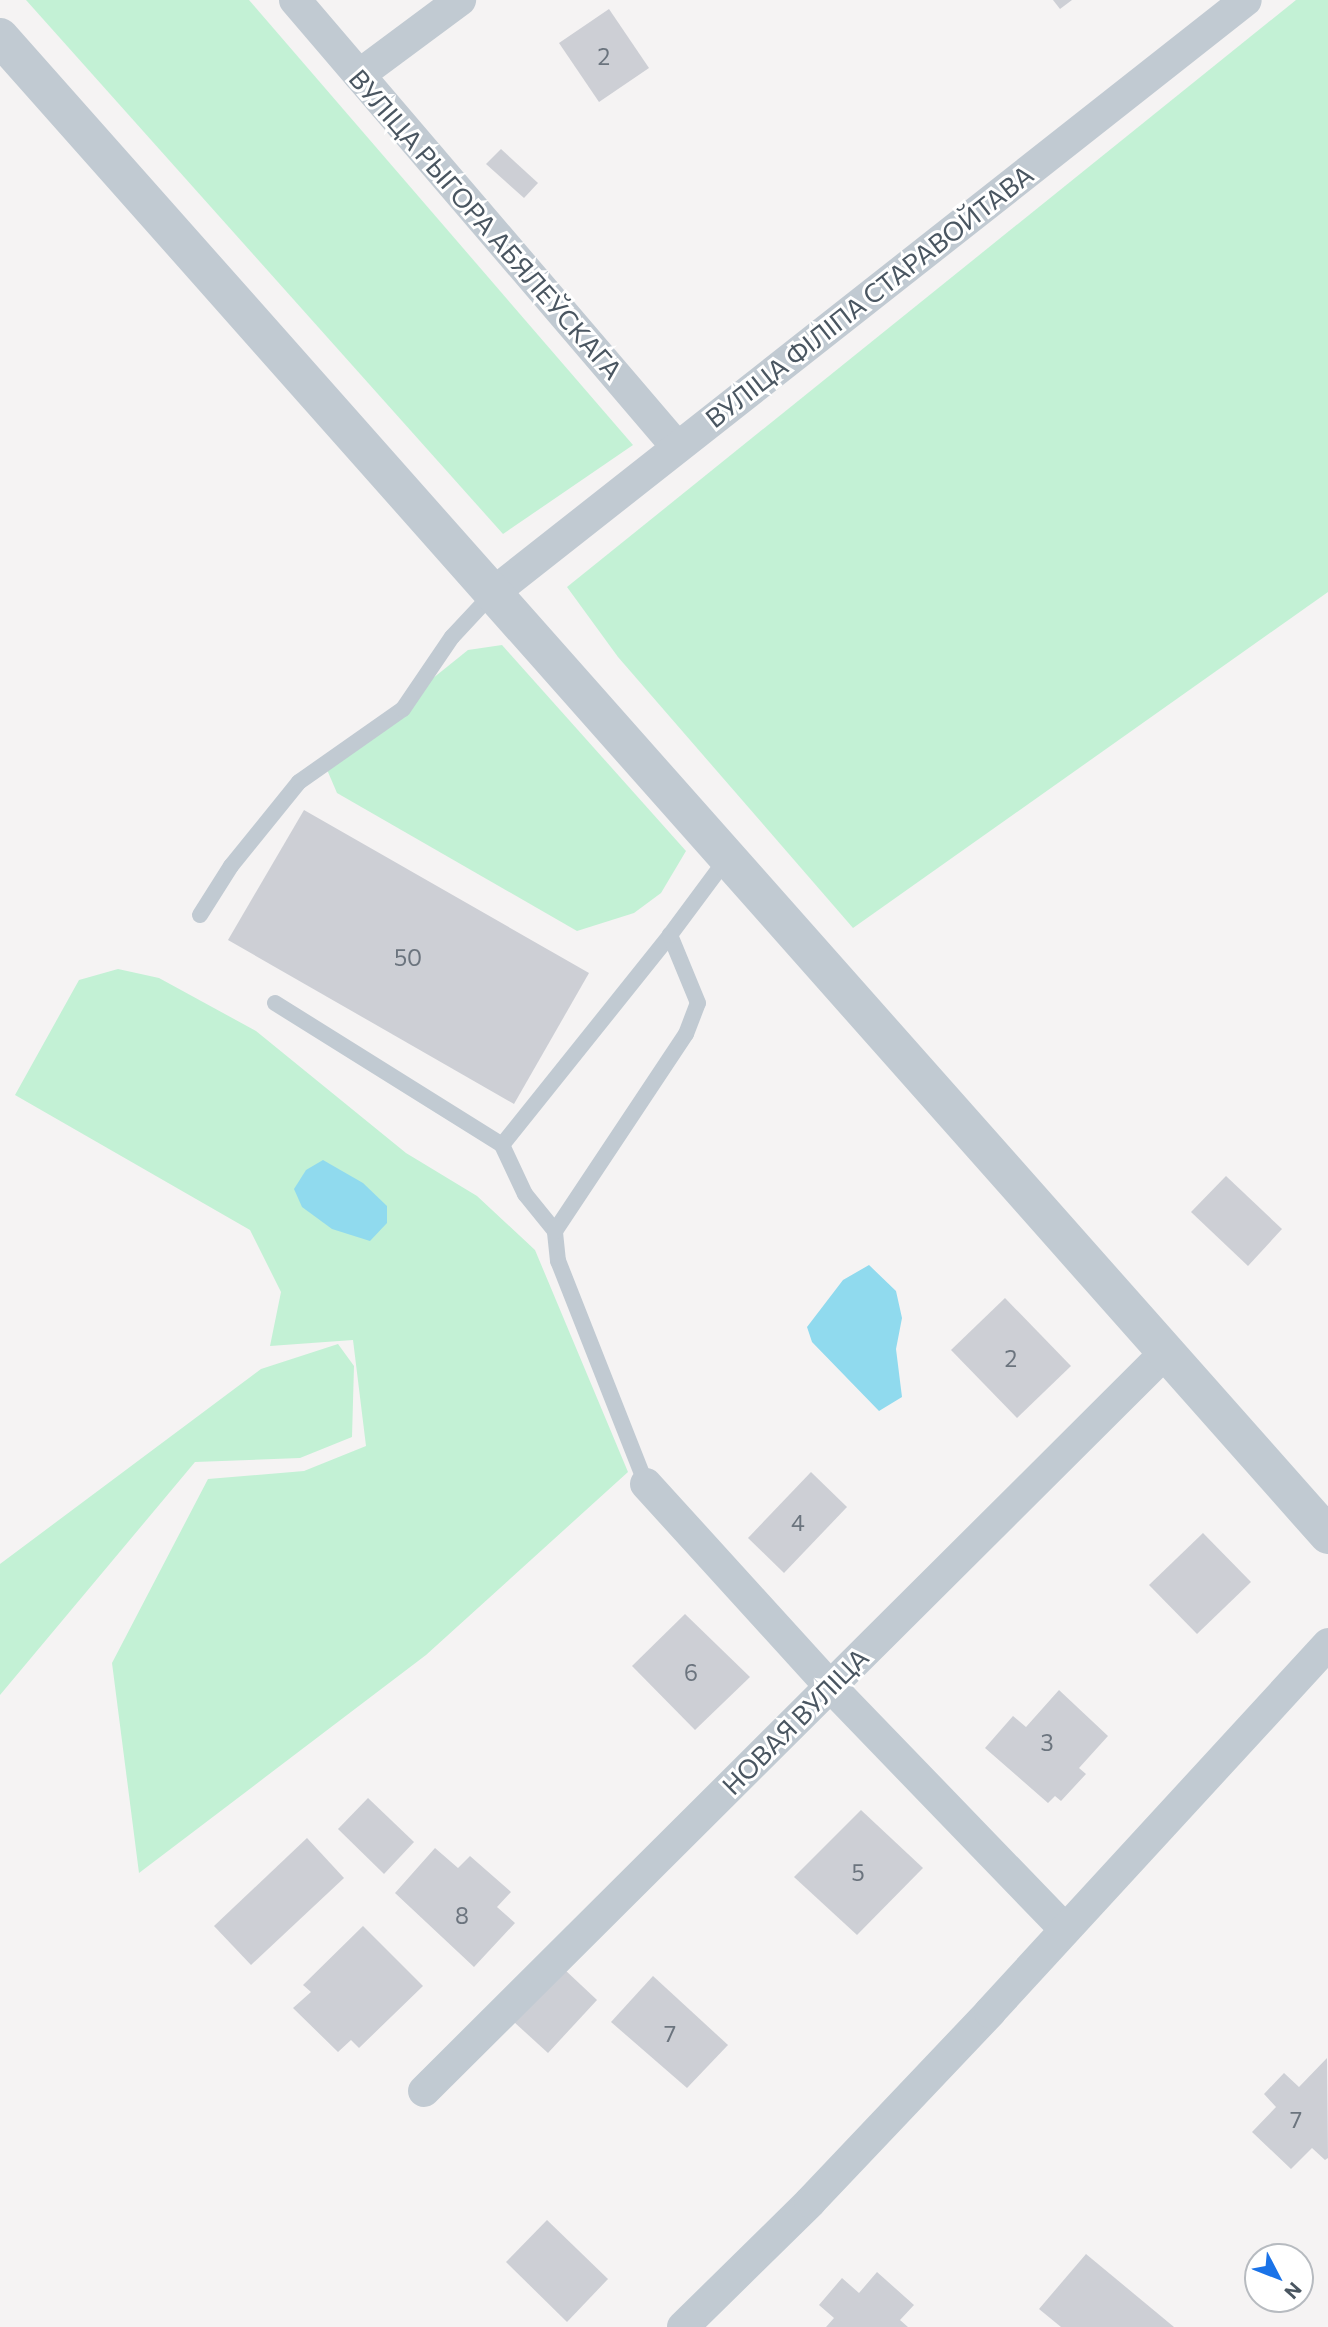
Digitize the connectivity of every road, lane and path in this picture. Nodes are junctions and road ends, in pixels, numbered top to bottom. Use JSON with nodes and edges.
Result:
{"nodes":[{"id":1,"x":295,"y":0,"type":"edge"},
{"id":2,"x":460,"y":0,"type":"edge"},
{"id":3,"x":1246,"y":0,"type":"edge"},
{"id":4,"x":0,"y":37,"type":"edge"},
{"id":5,"x":359,"y":75,"type":"junction"},
{"id":6,"x":677,"y":447,"type":"junction"},
{"id":7,"x":493,"y":593,"type":"junction"},
{"id":8,"x":728,"y":857,"type":"junction"},
{"id":9,"x":200,"y":915,"type":"dead end"},
{"id":10,"x":670,"y":935,"type":"junction"},
{"id":11,"x":275,"y":1003,"type":"dead end"},
{"id":12,"x":502,"y":1145,"type":"junction"},
{"id":13,"x":555,"y":1231,"type":"junction"},
{"id":14,"x":1166,"y":1352,"type":"junction"},
{"id":15,"x":646,"y":1484,"type":"joint"},
{"id":16,"x":1328,"y":1535,"type":"edge"},
{"id":17,"x":1328,"y":1644,"type":"edge"},
{"id":18,"x":831,"y":1686,"type":"junction"},
{"id":19,"x":1065,"y":1929,"type":"junction"},
{"id":20,"x":424,"y":2091,"type":"dead end"},
{"id":21,"x":683,"y":2327,"type":"edge"}],
"edges":[{"from":1,"to":5,"type":"street","name":"ВУЛІЦА РЫГОРА АБЯЛЕЎСКАГА"},
{"from":2,"to":5,"type":"street"},
{"from":3,"to":6,"type":"street","name":"ВУЛІЦА ФІЛІПА СТАРАВОЙТАВА"},
{"from":4,"to":7,"type":"street"},
{"from":5,"to":6,"type":"street","name":"ВУЛІЦА РЫГОРА АБЯЛЕЎСКАГА"},
{"from":6,"to":7,"type":"street","name":"ВУЛІЦА ФІЛІПА СТАРАВОЙТАВА"},
{"from":7,"to":8,"type":"street"},
{"from":7,"to":9,"type":"lane"},
{"from":8,"to":10,"type":"lane"},
{"from":8,"to":14,"type":"street"},
{"from":10,"to":12,"type":"lane"},
{"from":10,"to":13,"type":"lane"},
{"from":11,"to":12,"type":"lane"},
{"from":12,"to":13,"type":"lane"},
{"from":13,"to":15,"type":"lane"},
{"from":14,"to":16,"type":"street"},
{"from":14,"to":18,"type":"street","name":"НОВАЯ ВУЛІЦА"},
{"from":15,"to":18,"type":"street"},
{"from":17,"to":19,"type":"street"},
{"from":18,"to":19,"type":"street"},
{"from":18,"to":20,"type":"street","name":"НОВАЯ ВУЛІЦА"},
{"from":19,"to":21,"type":"street"}]}
